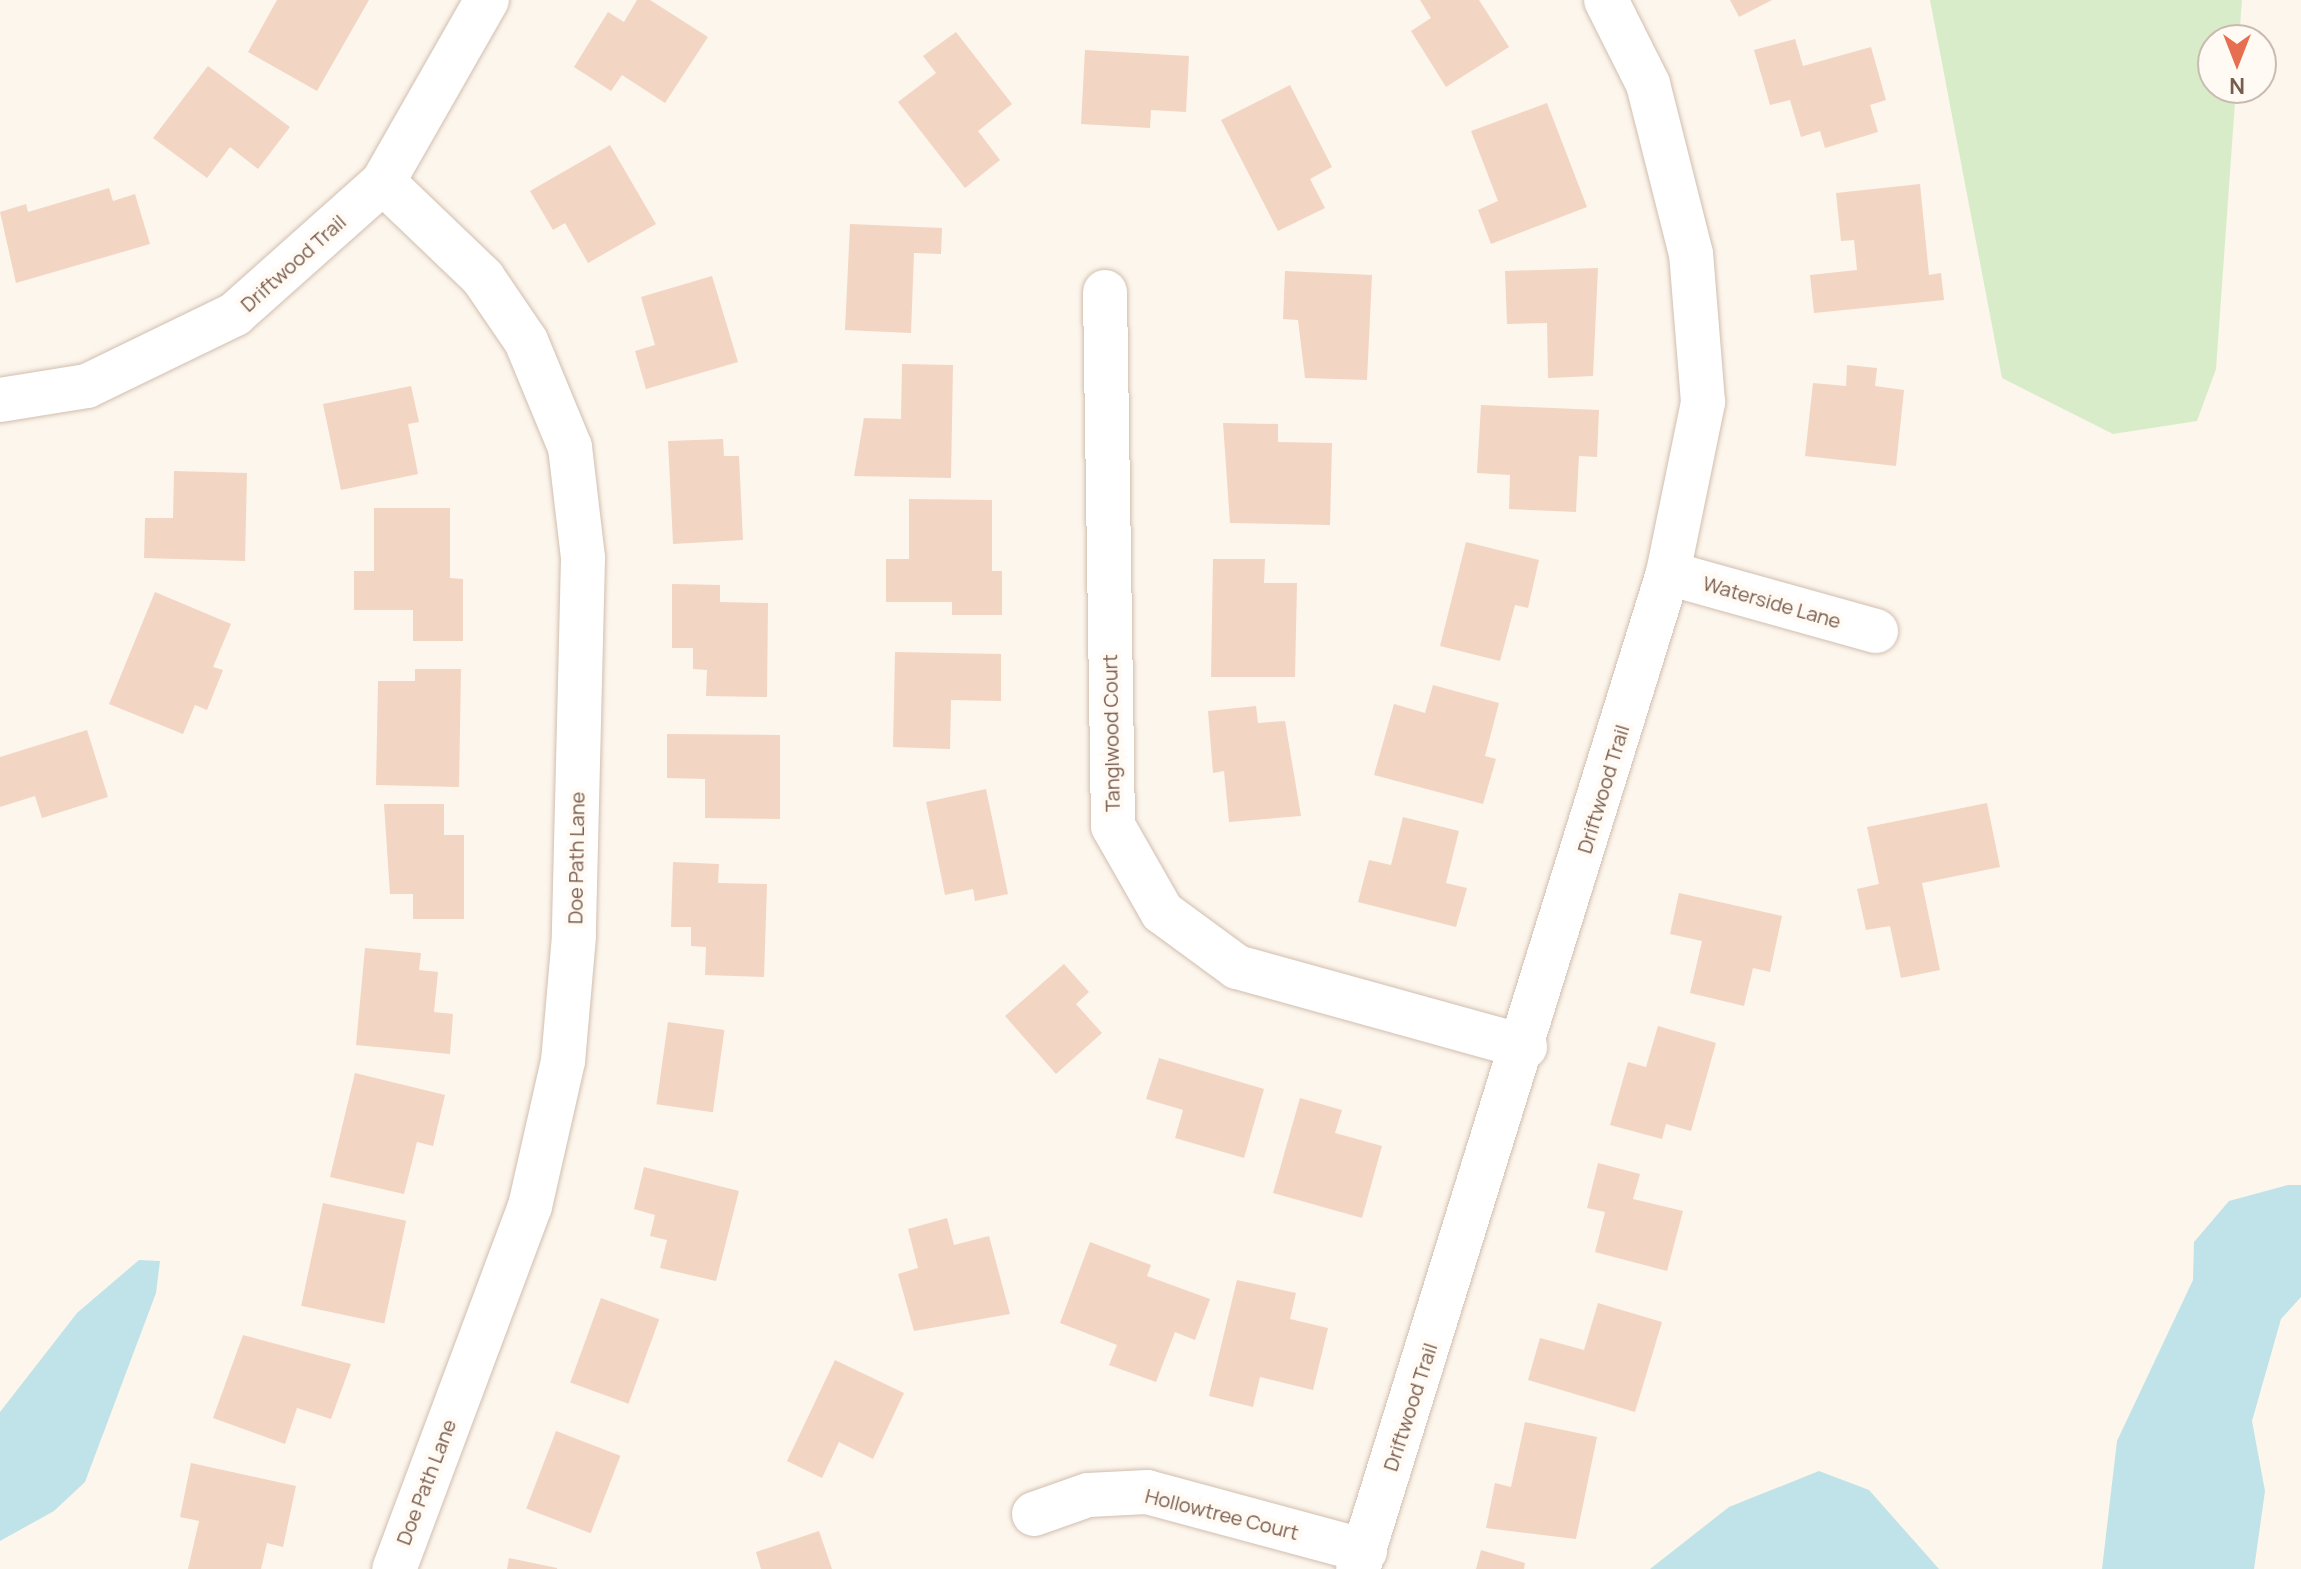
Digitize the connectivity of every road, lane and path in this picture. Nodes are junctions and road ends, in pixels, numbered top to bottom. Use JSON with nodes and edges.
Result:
{"nodes":[{"id":1,"x":487,"y":0,"type":"edge"},
{"id":2,"x":1606,"y":0,"type":"edge"},
{"id":3,"x":383,"y":182,"type":"junction"},
{"id":4,"x":1105,"y":292,"type":"dead end"},
{"id":5,"x":0,"y":400,"type":"edge"},
{"id":6,"x":1668,"y":573,"type":"junction"},
{"id":7,"x":1876,"y":631,"type":"dead end"},
{"id":8,"x":1525,"y":1047,"type":"junction"},
{"id":9,"x":1034,"y":1514,"type":"dead end"},
{"id":10,"x":1362,"y":1560,"type":"edge"},
{"id":11,"x":394,"y":1569,"type":"edge"}],
"edges":[{"from":1,"to":3,"type":"street","name":"Driftwood Trail"},
{"from":2,"to":6,"type":"street","name":"Driftwood Trail"},
{"from":3,"to":5,"type":"street","name":"Driftwood Trail"},
{"from":3,"to":11,"type":"street","name":"Doe Path Lane"},
{"from":4,"to":8,"type":"street","name":"Tanglwood Court"},
{"from":6,"to":7,"type":"street","name":"Waterside Lane"},
{"from":6,"to":8,"type":"street","name":"Driftwood Trail"},
{"from":8,"to":10,"type":"street","name":"Driftwood Trail"},
{"from":9,"to":10,"type":"street","name":"Hollowtree Court"}]}
